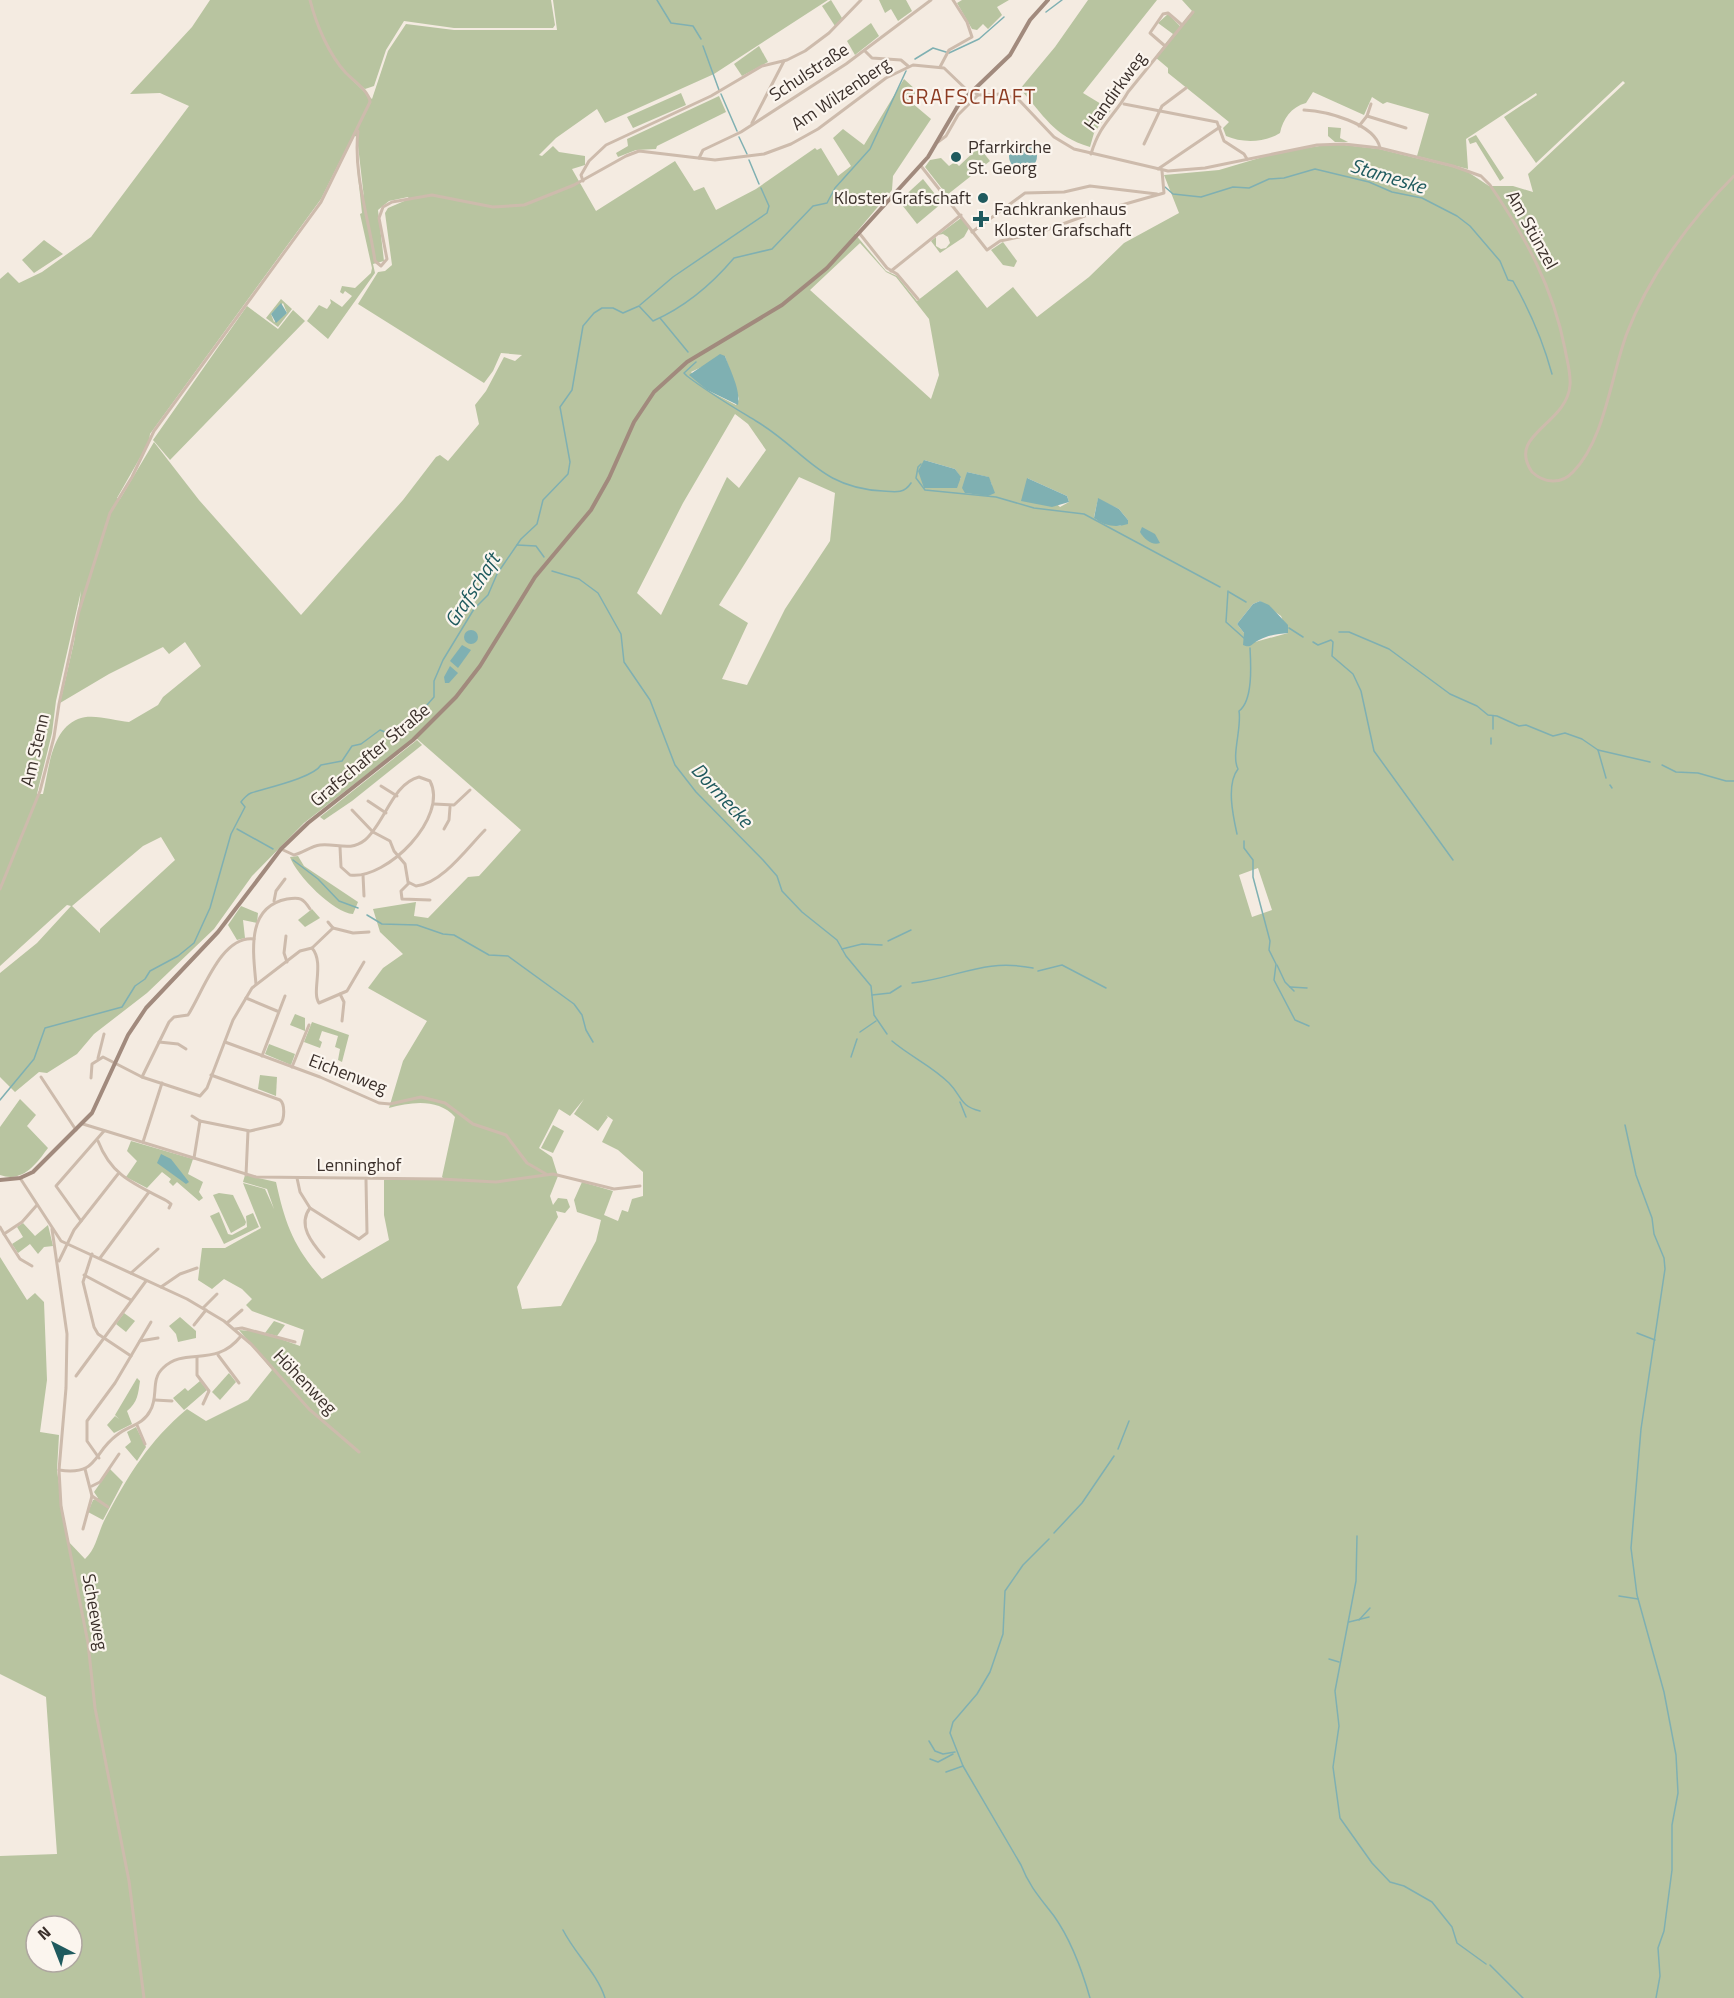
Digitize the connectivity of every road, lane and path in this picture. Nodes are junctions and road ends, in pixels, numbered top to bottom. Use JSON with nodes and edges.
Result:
{"nodes":[{"id":1,"x":310,"y":0,"type":"edge"},
{"id":2,"x":861,"y":0,"type":"edge"},
{"id":3,"x":931,"y":0,"type":"edge"},
{"id":4,"x":953,"y":0,"type":"edge"},
{"id":5,"x":1048,"y":0,"type":"edge"},
{"id":6,"x":1192,"y":12,"type":"dead end"},
{"id":7,"x":1182,"y":25,"type":"junction"},
{"id":8,"x":1165,"y":46,"type":"junction"},
{"id":9,"x":865,"y":51,"type":"junction"},
{"id":10,"x":784,"y":61,"type":"junction"},
{"id":11,"x":908,"y":66,"type":"junction"},
{"id":12,"x":940,"y":67,"type":"junction"},
{"id":13,"x":1186,"y":88,"type":"dead end"},
{"id":14,"x":970,"y":91,"type":"junction"},
{"id":15,"x":978,"y":95,"type":"junction"},
{"id":16,"x":1124,"y":104,"type":"junction"},
{"id":17,"x":1371,"y":104,"type":"dead end"},
{"id":18,"x":1304,"y":110,"type":"dead end"},
{"id":19,"x":1157,"y":112,"type":"junction"},
{"id":20,"x":1367,"y":116,"type":"junction"},
{"id":21,"x":752,"y":125,"type":"junction"},
{"id":22,"x":1359,"y":126,"type":"junction"},
{"id":23,"x":359,"y":127,"type":"junction"},
{"id":24,"x":1220,"y":127,"type":"junction"},
{"id":25,"x":1406,"y":128,"type":"dead end"},
{"id":26,"x":938,"y":142,"type":"junction"},
{"id":27,"x":1144,"y":144,"type":"dead end"},
{"id":28,"x":1380,"y":148,"type":"junction"},
{"id":29,"x":347,"y":150,"type":"junction"},
{"id":30,"x":357,"y":153,"type":"junction"},
{"id":31,"x":1091,"y":154,"type":"junction"},
{"id":32,"x":699,"y":158,"type":"junction"},
{"id":33,"x":1247,"y":159,"type":"junction"},
{"id":34,"x":921,"y":166,"type":"junction"},
{"id":35,"x":1160,"y":170,"type":"junction"},
{"id":36,"x":1734,"y":176,"type":"edge"},
{"id":37,"x":583,"y":181,"type":"junction"},
{"id":38,"x":1159,"y":194,"type":"junction"},
{"id":39,"x":961,"y":215,"type":"junction"},
{"id":40,"x":972,"y":232,"type":"junction"},
{"id":41,"x":860,"y":234,"type":"junction"},
{"id":42,"x":891,"y":270,"type":"junction"},
{"id":43,"x":918,"y":299,"type":"dead end"},
{"id":44,"x":381,"y":786,"type":"dead end"},
{"id":45,"x":470,"y":790,"type":"dead end"},
{"id":46,"x":397,"y":796,"type":"junction"},
{"id":47,"x":368,"y":801,"type":"dead end"},
{"id":48,"x":434,"y":804,"type":"junction"},
{"id":49,"x":450,"y":807,"type":"junction"},
{"id":50,"x":352,"y":810,"type":"dead end"},
{"id":51,"x":386,"y":813,"type":"junction"},
{"id":52,"x":444,"y":829,"type":"dead end"},
{"id":53,"x":485,"y":830,"type":"dead end"},
{"id":54,"x":373,"y":832,"type":"junction"},
{"id":55,"x":340,"y":847,"type":"junction"},
{"id":56,"x":281,"y":849,"type":"junction"},
{"id":57,"x":398,"y":856,"type":"junction"},
{"id":58,"x":363,"y":875,"type":"junction"},
{"id":59,"x":285,"y":879,"type":"dead end"},
{"id":60,"x":409,"y":883,"type":"junction"},
{"id":61,"x":0,"y":889,"type":"edge"},
{"id":62,"x":364,"y":896,"type":"dead end"},
{"id":63,"x":430,"y":900,"type":"dead end"},
{"id":64,"x":274,"y":901,"type":"junction"},
{"id":65,"x":310,"y":909,"type":"dead end"},
{"id":66,"x":328,"y":922,"type":"dead end"},
{"id":67,"x":333,"y":928,"type":"junction"},
{"id":68,"x":369,"y":932,"type":"dead end"},
{"id":69,"x":286,"y":936,"type":"dead end"},
{"id":70,"x":254,"y":939,"type":"junction"},
{"id":71,"x":312,"y":948,"type":"junction"},
{"id":72,"x":287,"y":962,"type":"junction"},
{"id":73,"x":364,"y":962,"type":"dead end"},
{"id":74,"x":256,"y":984,"type":"junction"},
{"id":75,"x":340,"y":994,"type":"junction"},
{"id":76,"x":285,"y":996,"type":"dead end"},
{"id":77,"x":246,"y":998,"type":"junction"},
{"id":78,"x":278,"y":1011,"type":"junction"},
{"id":79,"x":342,"y":1021,"type":"dead end"},
{"id":80,"x":309,"y":1025,"type":"dead end"},
{"id":81,"x":104,"y":1034,"type":"dead end"},
{"id":82,"x":159,"y":1042,"type":"junction"},
{"id":83,"x":225,"y":1042,"type":"junction"},
{"id":84,"x":186,"y":1049,"type":"dead end"},
{"id":85,"x":261,"y":1056,"type":"junction"},
{"id":86,"x":99,"y":1058,"type":"junction"},
{"id":87,"x":116,"y":1062,"type":"junction"},
{"id":88,"x":292,"y":1067,"type":"junction"},
{"id":89,"x":211,"y":1075,"type":"junction"},
{"id":90,"x":41,"y":1077,"type":"dead end"},
{"id":91,"x":142,"y":1077,"type":"junction"},
{"id":92,"x":91,"y":1078,"type":"dead end"},
{"id":93,"x":162,"y":1083,"type":"junction"},
{"id":94,"x":192,"y":1116,"type":"dead end"},
{"id":95,"x":200,"y":1121,"type":"junction"},
{"id":96,"x":83,"y":1124,"type":"junction"},
{"id":97,"x":76,"y":1130,"type":"junction"},
{"id":98,"x":104,"y":1131,"type":"junction"},
{"id":99,"x":248,"y":1131,"type":"junction"},
{"id":100,"x":98,"y":1141,"type":"junction"},
{"id":101,"x":143,"y":1142,"type":"junction"},
{"id":102,"x":194,"y":1158,"type":"junction"},
{"id":103,"x":118,"y":1174,"type":"junction"},
{"id":104,"x":546,"y":1174,"type":"junction"},
{"id":105,"x":246,"y":1175,"type":"junction"},
{"id":106,"x":20,"y":1178,"type":"junction"},
{"id":107,"x":297,"y":1178,"type":"junction"},
{"id":108,"x":0,"y":1180,"type":"edge"},
{"id":109,"x":366,"y":1180,"type":"junction"},
{"id":110,"x":640,"y":1186,"type":"dead end"},
{"id":111,"x":150,"y":1192,"type":"junction"},
{"id":112,"x":37,"y":1205,"type":"junction"},
{"id":113,"x":310,"y":1208,"type":"junction"},
{"id":114,"x":169,"y":1209,"type":"dead end"},
{"id":115,"x":81,"y":1221,"type":"junction"},
{"id":116,"x":0,"y":1227,"type":"edge"},
{"id":117,"x":52,"y":1229,"type":"junction"},
{"id":118,"x":4,"y":1234,"type":"junction"},
{"id":119,"x":67,"y":1243,"type":"junction"},
{"id":120,"x":158,"y":1249,"type":"dead end"},
{"id":121,"x":92,"y":1254,"type":"junction"},
{"id":122,"x":324,"y":1257,"type":"dead end"},
{"id":123,"x":100,"y":1258,"type":"junction"},
{"id":124,"x":58,"y":1263,"type":"junction"},
{"id":125,"x":32,"y":1266,"type":"dead end"},
{"id":126,"x":197,"y":1268,"type":"dead end"},
{"id":127,"x":131,"y":1273,"type":"junction"},
{"id":128,"x":84,"y":1275,"type":"junction"},
{"id":129,"x":146,"y":1281,"type":"junction"},
{"id":130,"x":160,"y":1287,"type":"junction"},
{"id":131,"x":217,"y":1294,"type":"dead end"},
{"id":132,"x":131,"y":1300,"type":"junction"},
{"id":133,"x":204,"y":1309,"type":"junction"},
{"id":134,"x":242,"y":1310,"type":"dead end"},
{"id":135,"x":151,"y":1322,"type":"dead end"},
{"id":136,"x":227,"y":1323,"type":"junction"},
{"id":137,"x":194,"y":1325,"type":"dead end"},
{"id":138,"x":234,"y":1329,"type":"junction"},
{"id":139,"x":241,"y":1336,"type":"junction"},
{"id":140,"x":104,"y":1337,"type":"junction"},
{"id":141,"x":158,"y":1338,"type":"dead end"},
{"id":142,"x":140,"y":1341,"type":"junction"},
{"id":143,"x":294,"y":1342,"type":"dead end"},
{"id":144,"x":218,"y":1355,"type":"junction"},
{"id":145,"x":131,"y":1356,"type":"junction"},
{"id":146,"x":196,"y":1357,"type":"junction"},
{"id":147,"x":76,"y":1376,"type":"dead end"},
{"id":148,"x":238,"y":1383,"type":"dead end"},
{"id":149,"x":155,"y":1400,"type":"junction"},
{"id":150,"x":172,"y":1401,"type":"dead end"},
{"id":151,"x":203,"y":1404,"type":"dead end"},
{"id":152,"x":136,"y":1425,"type":"junction"},
{"id":153,"x":145,"y":1444,"type":"dead end"},
{"id":154,"x":359,"y":1452,"type":"dead end"},
{"id":155,"x":119,"y":1454,"type":"dead end"},
{"id":156,"x":99,"y":1458,"type":"junction"},
{"id":157,"x":85,"y":1469,"type":"junction"},
{"id":158,"x":59,"y":1470,"type":"junction"},
{"id":159,"x":91,"y":1486,"type":"junction"},
{"id":160,"x":92,"y":1496,"type":"junction"},
{"id":161,"x":108,"y":1507,"type":"dead end"},
{"id":162,"x":83,"y":1529,"type":"dead end"},
{"id":163,"x":144,"y":1998,"type":"edge"}],
"edges":[{"from":1,"to":23,"type":"street"},
{"from":2,"to":10,"type":"street"},
{"from":3,"to":9,"type":"street","name":"Schulstraße"},
{"from":4,"to":12,"type":"street"},
{"from":5,"to":14,"type":"street","name":"Grafschafter Straße"},
{"from":6,"to":7,"type":"street","name":"Handirkweg"},
{"from":7,"to":8,"type":"street","name":"Handirkweg"},
{"from":7,"to":8,"type":"street","name":"Handirkweg"},
{"from":8,"to":16,"type":"street","name":"Handirkweg"},
{"from":9,"to":11,"type":"street","name":"Am Wilzenberg"},
{"from":9,"to":21,"type":"street","name":"Schulstraße"},
{"from":10,"to":21,"type":"street"},
{"from":10,"to":37,"type":"street"},
{"from":11,"to":12,"type":"street","name":"Am Wilzenberg"},
{"from":11,"to":32,"type":"street","name":"Am Wilzenberg"},
{"from":12,"to":14,"type":"street"},
{"from":13,"to":19,"type":"street"},
{"from":14,"to":15,"type":"street"},
{"from":14,"to":26,"type":"street","name":"Grafschafter Straße"},
{"from":15,"to":26,"type":"street"},
{"from":15,"to":31,"type":"street","name":"Am Stünzel"},
{"from":16,"to":19,"type":"street"},
{"from":16,"to":31,"type":"street","name":"Handirkweg"},
{"from":17,"to":20,"type":"street"},
{"from":18,"to":22,"type":"street"},
{"from":19,"to":24,"type":"street"},
{"from":19,"to":27,"type":"street"},
{"from":20,"to":22,"type":"street"},
{"from":20,"to":25,"type":"street"},
{"from":21,"to":32,"type":"street","name":"Schulstraße"},
{"from":22,"to":28,"type":"street"},
{"from":23,"to":29,"type":"street","name":"Am Stenn"},
{"from":23,"to":30,"type":"street"},
{"from":24,"to":33,"type":"street"},
{"from":24,"to":35,"type":"street"},
{"from":26,"to":34,"type":"street","name":"Grafschafter Straße"},
{"from":28,"to":33,"type":"street","name":"Am Stünzel"},
{"from":28,"to":36,"type":"street","name":"Am Stünzel"},
{"from":29,"to":30,"type":"street"},
{"from":29,"to":61,"type":"street","name":"Am Stenn"},
{"from":30,"to":37,"type":"street","name":"Am Wilzenberg"},
{"from":31,"to":35,"type":"street","name":"Am Stünzel"},
{"from":32,"to":37,"type":"street","name":"Am Wilzenberg"},
{"from":33,"to":35,"type":"street","name":"Am Stünzel"},
{"from":34,"to":39,"type":"street"},
{"from":34,"to":41,"type":"street","name":"Grafschafter Straße"},
{"from":35,"to":38,"type":"street"},
{"from":38,"to":40,"type":"street"},
{"from":38,"to":40,"type":"street"},
{"from":39,"to":40,"type":"street"},
{"from":39,"to":42,"type":"street"},
{"from":41,"to":42,"type":"street"},
{"from":41,"to":56,"type":"street","name":"Grafschafter Straße"},
{"from":42,"to":43,"type":"street"},
{"from":44,"to":46,"type":"street"},
{"from":45,"to":49,"type":"street"},
{"from":46,"to":48,"type":"street"},
{"from":46,"to":51,"type":"street"},
{"from":47,"to":51,"type":"street"},
{"from":48,"to":49,"type":"street"},
{"from":48,"to":57,"type":"street"},
{"from":49,"to":52,"type":"street"},
{"from":50,"to":54,"type":"street"},
{"from":51,"to":54,"type":"street"},
{"from":53,"to":60,"type":"street"},
{"from":54,"to":55,"type":"street"},
{"from":54,"to":57,"type":"street"},
{"from":55,"to":56,"type":"street"},
{"from":55,"to":58,"type":"street"},
{"from":56,"to":87,"type":"street","name":"Grafschafter Straße"},
{"from":57,"to":58,"type":"street"},
{"from":57,"to":60,"type":"street"},
{"from":58,"to":62,"type":"street"},
{"from":59,"to":64,"type":"street"},
{"from":60,"to":63,"type":"street"},
{"from":64,"to":65,"type":"street"},
{"from":64,"to":70,"type":"street"},
{"from":66,"to":67,"type":"street"},
{"from":67,"to":68,"type":"street"},
{"from":67,"to":71,"type":"street"},
{"from":69,"to":72,"type":"street"},
{"from":70,"to":74,"type":"street"},
{"from":70,"to":82,"type":"street"},
{"from":71,"to":72,"type":"street"},
{"from":71,"to":75,"type":"street"},
{"from":72,"to":74,"type":"street"},
{"from":73,"to":75,"type":"street"},
{"from":74,"to":77,"type":"street"},
{"from":75,"to":79,"type":"street"},
{"from":76,"to":78,"type":"street"},
{"from":77,"to":78,"type":"street"},
{"from":77,"to":83,"type":"street"},
{"from":78,"to":85,"type":"street"},
{"from":80,"to":88,"type":"street","name":"Eichenweg"},
{"from":81,"to":86,"type":"street"},
{"from":82,"to":84,"type":"street"},
{"from":82,"to":91,"type":"street"},
{"from":83,"to":85,"type":"street","name":"Eichenweg"},
{"from":83,"to":89,"type":"street"},
{"from":85,"to":88,"type":"street","name":"Eichenweg"},
{"from":86,"to":87,"type":"street"},
{"from":86,"to":92,"type":"street"},
{"from":87,"to":91,"type":"street"},
{"from":87,"to":96,"type":"street","name":"Grafschafter Straße"},
{"from":88,"to":104,"type":"street","name":"Eichenweg"},
{"from":89,"to":93,"type":"street"},
{"from":89,"to":99,"type":"street"},
{"from":90,"to":97,"type":"street"},
{"from":91,"to":93,"type":"street"},
{"from":93,"to":101,"type":"street"},
{"from":94,"to":95,"type":"street"},
{"from":95,"to":99,"type":"street"},
{"from":95,"to":102,"type":"street"},
{"from":96,"to":97,"type":"street","name":"Grafschafter Straße"},
{"from":96,"to":98,"type":"street","name":"Lenninghof"},
{"from":97,"to":106,"type":"street","name":"Grafschafter Straße"},
{"from":98,"to":100,"type":"street"},
{"from":98,"to":101,"type":"street","name":"Lenninghof"},
{"from":99,"to":105,"type":"street"},
{"from":100,"to":103,"type":"street"},
{"from":100,"to":115,"type":"street"},
{"from":101,"to":102,"type":"street","name":"Lenninghof"},
{"from":102,"to":105,"type":"street","name":"Lenninghof"},
{"from":103,"to":111,"type":"street"},
{"from":103,"to":115,"type":"street"},
{"from":104,"to":109,"type":"street","name":"Lenninghof"},
{"from":104,"to":110,"type":"street","name":"Lenninghof"},
{"from":105,"to":107,"type":"street","name":"Lenninghof"},
{"from":106,"to":108,"type":"street","name":"Grafschafter Straße"},
{"from":106,"to":112,"type":"street","name":"Höhenweg"},
{"from":107,"to":109,"type":"street","name":"Lenninghof"},
{"from":107,"to":113,"type":"street"},
{"from":109,"to":113,"type":"street"},
{"from":111,"to":114,"type":"street"},
{"from":111,"to":123,"type":"street"},
{"from":112,"to":117,"type":"street","name":"Höhenweg"},
{"from":112,"to":118,"type":"street"},
{"from":113,"to":122,"type":"street"},
{"from":115,"to":119,"type":"street"},
{"from":116,"to":118,"type":"street"},
{"from":117,"to":119,"type":"street","name":"Höhenweg"},
{"from":117,"to":124,"type":"street","name":"Scheeweg"},
{"from":118,"to":125,"type":"street"},
{"from":119,"to":121,"type":"street","name":"Höhenweg"},
{"from":119,"to":124,"type":"street"},
{"from":120,"to":127,"type":"street"},
{"from":121,"to":123,"type":"street","name":"Höhenweg"},
{"from":121,"to":128,"type":"street"},
{"from":123,"to":127,"type":"street","name":"Höhenweg"},
{"from":124,"to":158,"type":"street","name":"Scheeweg"},
{"from":126,"to":130,"type":"street"},
{"from":127,"to":129,"type":"street","name":"Höhenweg"},
{"from":128,"to":132,"type":"street"},
{"from":128,"to":140,"type":"street"},
{"from":129,"to":130,"type":"street","name":"Höhenweg"},
{"from":129,"to":132,"type":"street"},
{"from":130,"to":133,"type":"street","name":"Höhenweg"},
{"from":131,"to":133,"type":"street"},
{"from":132,"to":140,"type":"street"},
{"from":133,"to":136,"type":"street","name":"Höhenweg"},
{"from":133,"to":137,"type":"street"},
{"from":134,"to":136,"type":"street"},
{"from":135,"to":142,"type":"street"},
{"from":136,"to":138,"type":"street","name":"Höhenweg"},
{"from":138,"to":139,"type":"street","name":"Höhenweg"},
{"from":138,"to":143,"type":"street","name":"Höhenweg"},
{"from":139,"to":144,"type":"street"},
{"from":139,"to":154,"type":"street","name":"Höhenweg"},
{"from":140,"to":145,"type":"street"},
{"from":140,"to":147,"type":"street"},
{"from":141,"to":142,"type":"street"},
{"from":142,"to":145,"type":"street"},
{"from":144,"to":146,"type":"street"},
{"from":144,"to":148,"type":"street"},
{"from":145,"to":156,"type":"street"},
{"from":146,"to":149,"type":"street"},
{"from":146,"to":151,"type":"street"},
{"from":149,"to":150,"type":"street"},
{"from":149,"to":152,"type":"street"},
{"from":152,"to":153,"type":"street"},
{"from":152,"to":156,"type":"street"},
{"from":155,"to":159,"type":"street"},
{"from":156,"to":157,"type":"street"},
{"from":157,"to":158,"type":"street"},
{"from":157,"to":159,"type":"street"},
{"from":158,"to":163,"type":"street","name":"Scheeweg"},
{"from":159,"to":160,"type":"street"},
{"from":160,"to":161,"type":"street"},
{"from":160,"to":162,"type":"street"}]}
